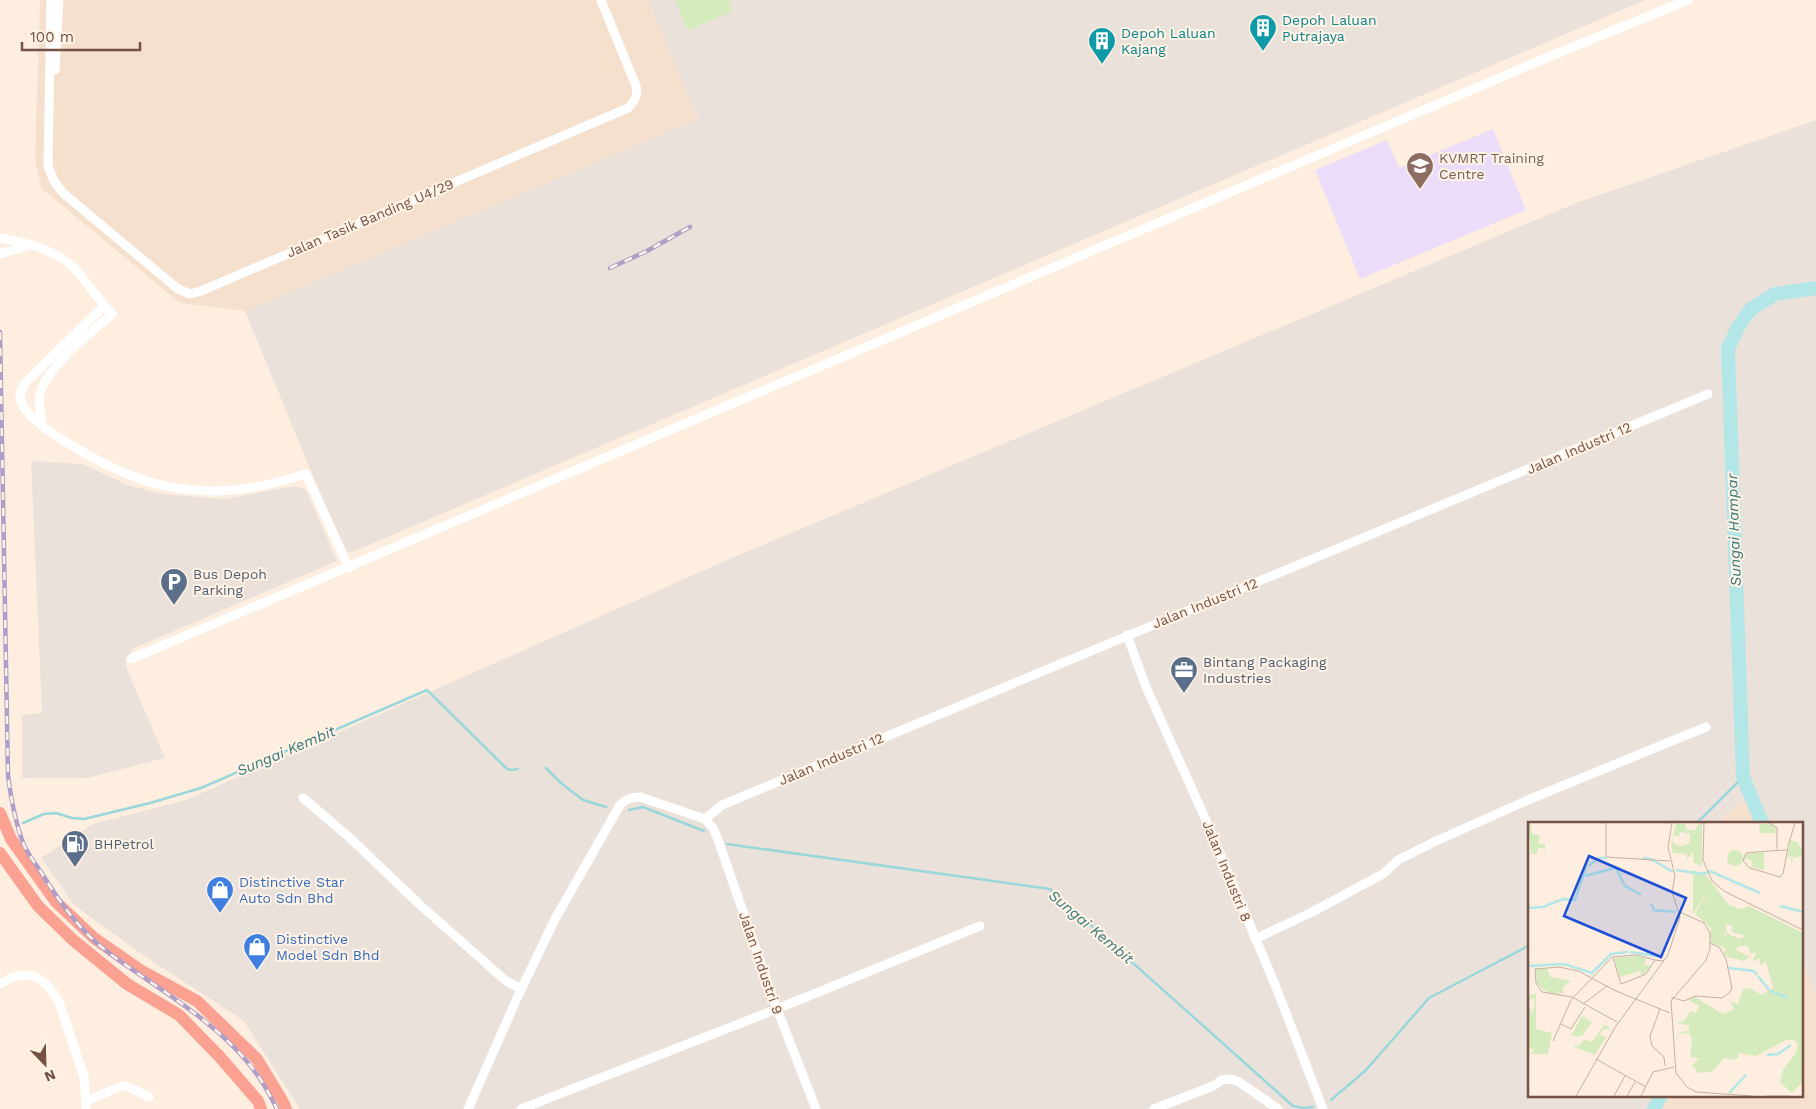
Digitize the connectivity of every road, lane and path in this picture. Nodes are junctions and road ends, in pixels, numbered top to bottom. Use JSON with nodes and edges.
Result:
{"nodes":[{"id":1,"x":51,"y":0,"type":"edge"},
{"id":2,"x":59,"y":0,"type":"edge"},
{"id":3,"x":601,"y":0,"type":"edge"},
{"id":4,"x":1688,"y":0,"type":"edge"},
{"id":5,"x":48,"y":157,"type":"junction"},
{"id":6,"x":0,"y":238,"type":"edge"},
{"id":7,"x":31,"y":245,"type":"junction"},
{"id":8,"x":0,"y":254,"type":"edge"},
{"id":9,"x":104,"y":306,"type":"junction"},
{"id":10,"x":1708,"y":394,"type":"dead end"},
{"id":11,"x":42,"y":425,"type":"junction"},
{"id":12,"x":349,"y":568,"type":"junction"},
{"id":13,"x":1127,"y":635,"type":"junction"},
{"id":14,"x":131,"y":659,"type":"dead end"},
{"id":15,"x":1706,"y":727,"type":"dead end"},
{"id":16,"x":303,"y":798,"type":"dead end"},
{"id":17,"x":0,"y":813,"type":"edge"},
{"id":18,"x":706,"y":819,"type":"junction"},
{"id":19,"x":0,"y":853,"type":"edge"},
{"id":20,"x":980,"y":926,"type":"dead end"},
{"id":21,"x":1255,"y":939,"type":"junction"},
{"id":22,"x":0,"y":984,"type":"edge"},
{"id":23,"x":521,"y":989,"type":"junction"},
{"id":24,"x":777,"y":1009,"type":"junction"},
{"id":25,"x":149,"y":1097,"type":"dead end"},
{"id":26,"x":87,"y":1105,"type":"edge"},
{"id":27,"x":261,"y":1109,"type":"edge"},
{"id":28,"x":286,"y":1109,"type":"edge"},
{"id":29,"x":468,"y":1109,"type":"edge"},
{"id":30,"x":521,"y":1109,"type":"edge"},
{"id":31,"x":816,"y":1109,"type":"edge"},
{"id":32,"x":1154,"y":1109,"type":"edge"},
{"id":33,"x":1278,"y":1109,"type":"edge"},
{"id":34,"x":1322,"y":1109,"type":"edge"}],
"edges":[{"from":1,"to":5,"type":"street","name":"Jalan Tasik Banding U4/29"},
{"from":2,"to":5,"type":"street","name":"Jalan Tasik Banding U4/29"},
{"from":3,"to":5,"type":"street","name":"Jalan Tasik Banding U4/29"},
{"from":4,"to":12,"type":"street"},
{"from":6,"to":7,"type":"street"},
{"from":7,"to":8,"type":"street"},
{"from":7,"to":9,"type":"street"},
{"from":9,"to":11,"type":"street"},
{"from":9,"to":11,"type":"street"},
{"from":10,"to":13,"type":"street","name":"Jalan Industri 12"},
{"from":11,"to":12,"type":"street"},
{"from":12,"to":14,"type":"street"},
{"from":13,"to":18,"type":"street","name":"Jalan Industri 12"},
{"from":13,"to":21,"type":"street","name":"Jalan Industri 8"},
{"from":15,"to":21,"type":"street"},
{"from":16,"to":23,"type":"street"},
{"from":17,"to":28,"type":"highway"},
{"from":18,"to":23,"type":"street"},
{"from":18,"to":24,"type":"street","name":"Jalan Industri 9"},
{"from":19,"to":27,"type":"highway"},
{"from":20,"to":24,"type":"street"},
{"from":21,"to":34,"type":"street","name":"Jalan Industri 8"},
{"from":22,"to":26,"type":"street"},
{"from":23,"to":29,"type":"street"},
{"from":24,"to":30,"type":"street"},
{"from":24,"to":31,"type":"street","name":"Jalan Industri 9"},
{"from":25,"to":26,"type":"street"},
{"from":32,"to":33,"type":"street"}]}
